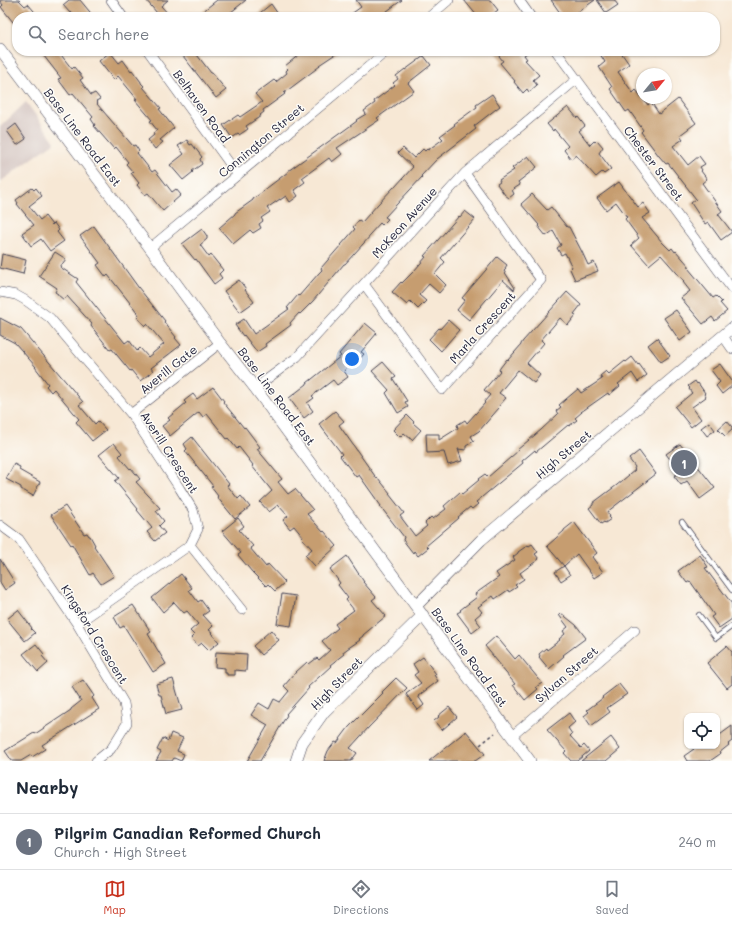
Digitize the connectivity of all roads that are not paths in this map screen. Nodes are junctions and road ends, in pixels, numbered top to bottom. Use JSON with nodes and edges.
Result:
{"nodes":[{"id":1,"x":111,"y":0,"type":"edge"},
{"id":2,"x":449,"y":0,"type":"edge"},
{"id":3,"x":518,"y":0,"type":"edge"},
{"id":4,"x":119,"y":12,"type":"edge"},
{"id":5,"x":435,"y":12,"type":"edge"},
{"id":6,"x":527,"y":12,"type":"edge"},
{"id":7,"x":0,"y":49,"type":"edge"},
{"id":8,"x":152,"y":56,"type":"edge"},
{"id":9,"x":381,"y":56,"type":"edge"},
{"id":10,"x":560,"y":56,"type":"edge"},
{"id":11,"x":577,"y":79,"type":"junction"},
{"id":12,"x":465,"y":173,"type":"junction"},
{"id":13,"x":238,"y":175,"type":"junction"},
{"id":14,"x":150,"y":248,"type":"junction"},
{"id":15,"x":364,"y":284,"type":"junction"},
{"id":16,"x":732,"y":289,"type":"edge"},
{"id":17,"x":0,"y":292,"type":"edge"},
{"id":18,"x":732,"y":328,"type":"edge"},
{"id":19,"x":723,"y":336,"type":"junction"},
{"id":20,"x":220,"y":343,"type":"junction"},
{"id":21,"x":732,"y":349,"type":"edge"},
{"id":22,"x":255,"y":388,"type":"junction"},
{"id":23,"x":131,"y":414,"type":"junction"},
{"id":24,"x":682,"y":522,"type":"dead end"},
{"id":25,"x":0,"y":525,"type":"edge"},
{"id":26,"x":190,"y":545,"type":"junction"},
{"id":27,"x":732,"y":590,"type":"edge"},
{"id":28,"x":242,"y":610,"type":"dead end"},
{"id":29,"x":420,"y":611,"type":"junction"},
{"id":30,"x":699,"y":615,"type":"dead end"},
{"id":31,"x":77,"y":624,"type":"junction"},
{"id":32,"x":732,"y":626,"type":"edge"},
{"id":33,"x":635,"y":630,"type":"dead end"},
{"id":34,"x":512,"y":736,"type":"junction"},
{"id":35,"x":96,"y":761,"type":"edge"},
{"id":36,"x":296,"y":761,"type":"edge"},
{"id":37,"x":530,"y":761,"type":"edge"}],
"edges":[{"from":1,"to":4,"type":"street"},
{"from":2,"to":5,"type":"street"},
{"from":3,"to":6,"type":"street"},
{"from":7,"to":14,"type":"street","name":"Base Line Road East"},
{"from":8,"to":13,"type":"street","name":"Belhaven Road"},
{"from":9,"to":13,"type":"street","name":"Connington Street"},
{"from":10,"to":11,"type":"street","name":"Chester Street"},
{"from":11,"to":12,"type":"street","name":"McKeon Avenue"},
{"from":11,"to":16,"type":"street","name":"Chester Street"},
{"from":12,"to":15,"type":"street","name":"McKeon Avenue"},
{"from":12,"to":15,"type":"street","name":"Marla Crescent"},
{"from":13,"to":14,"type":"street","name":"Connington Street"},
{"from":14,"to":20,"type":"street","name":"Base Line Road East"},
{"from":15,"to":22,"type":"street","name":"McKeon Avenue"},
{"from":17,"to":23,"type":"street","name":"Averill Crescent"},
{"from":18,"to":19,"type":"street","name":"High Street"},
{"from":19,"to":21,"type":"street"},
{"from":19,"to":29,"type":"street","name":"High Street"},
{"from":20,"to":22,"type":"street","name":"Base Line Road East"},
{"from":20,"to":23,"type":"street","name":"Averill Gate"},
{"from":22,"to":29,"type":"street","name":"Base Line Road East"},
{"from":23,"to":26,"type":"street","name":"Averill Crescent"},
{"from":24,"to":27,"type":"lane"},
{"from":25,"to":31,"type":"street","name":"Kingsford Crescent"},
{"from":26,"to":28,"type":"street"},
{"from":26,"to":31,"type":"street"},
{"from":29,"to":34,"type":"street","name":"Base Line Road East"},
{"from":29,"to":36,"type":"street","name":"High Street"},
{"from":30,"to":32,"type":"lane"},
{"from":31,"to":35,"type":"street","name":"Kingsford Crescent"},
{"from":33,"to":34,"type":"street","name":"Sylvan Street"},
{"from":34,"to":37,"type":"street","name":"Base Line Road East"}]}
